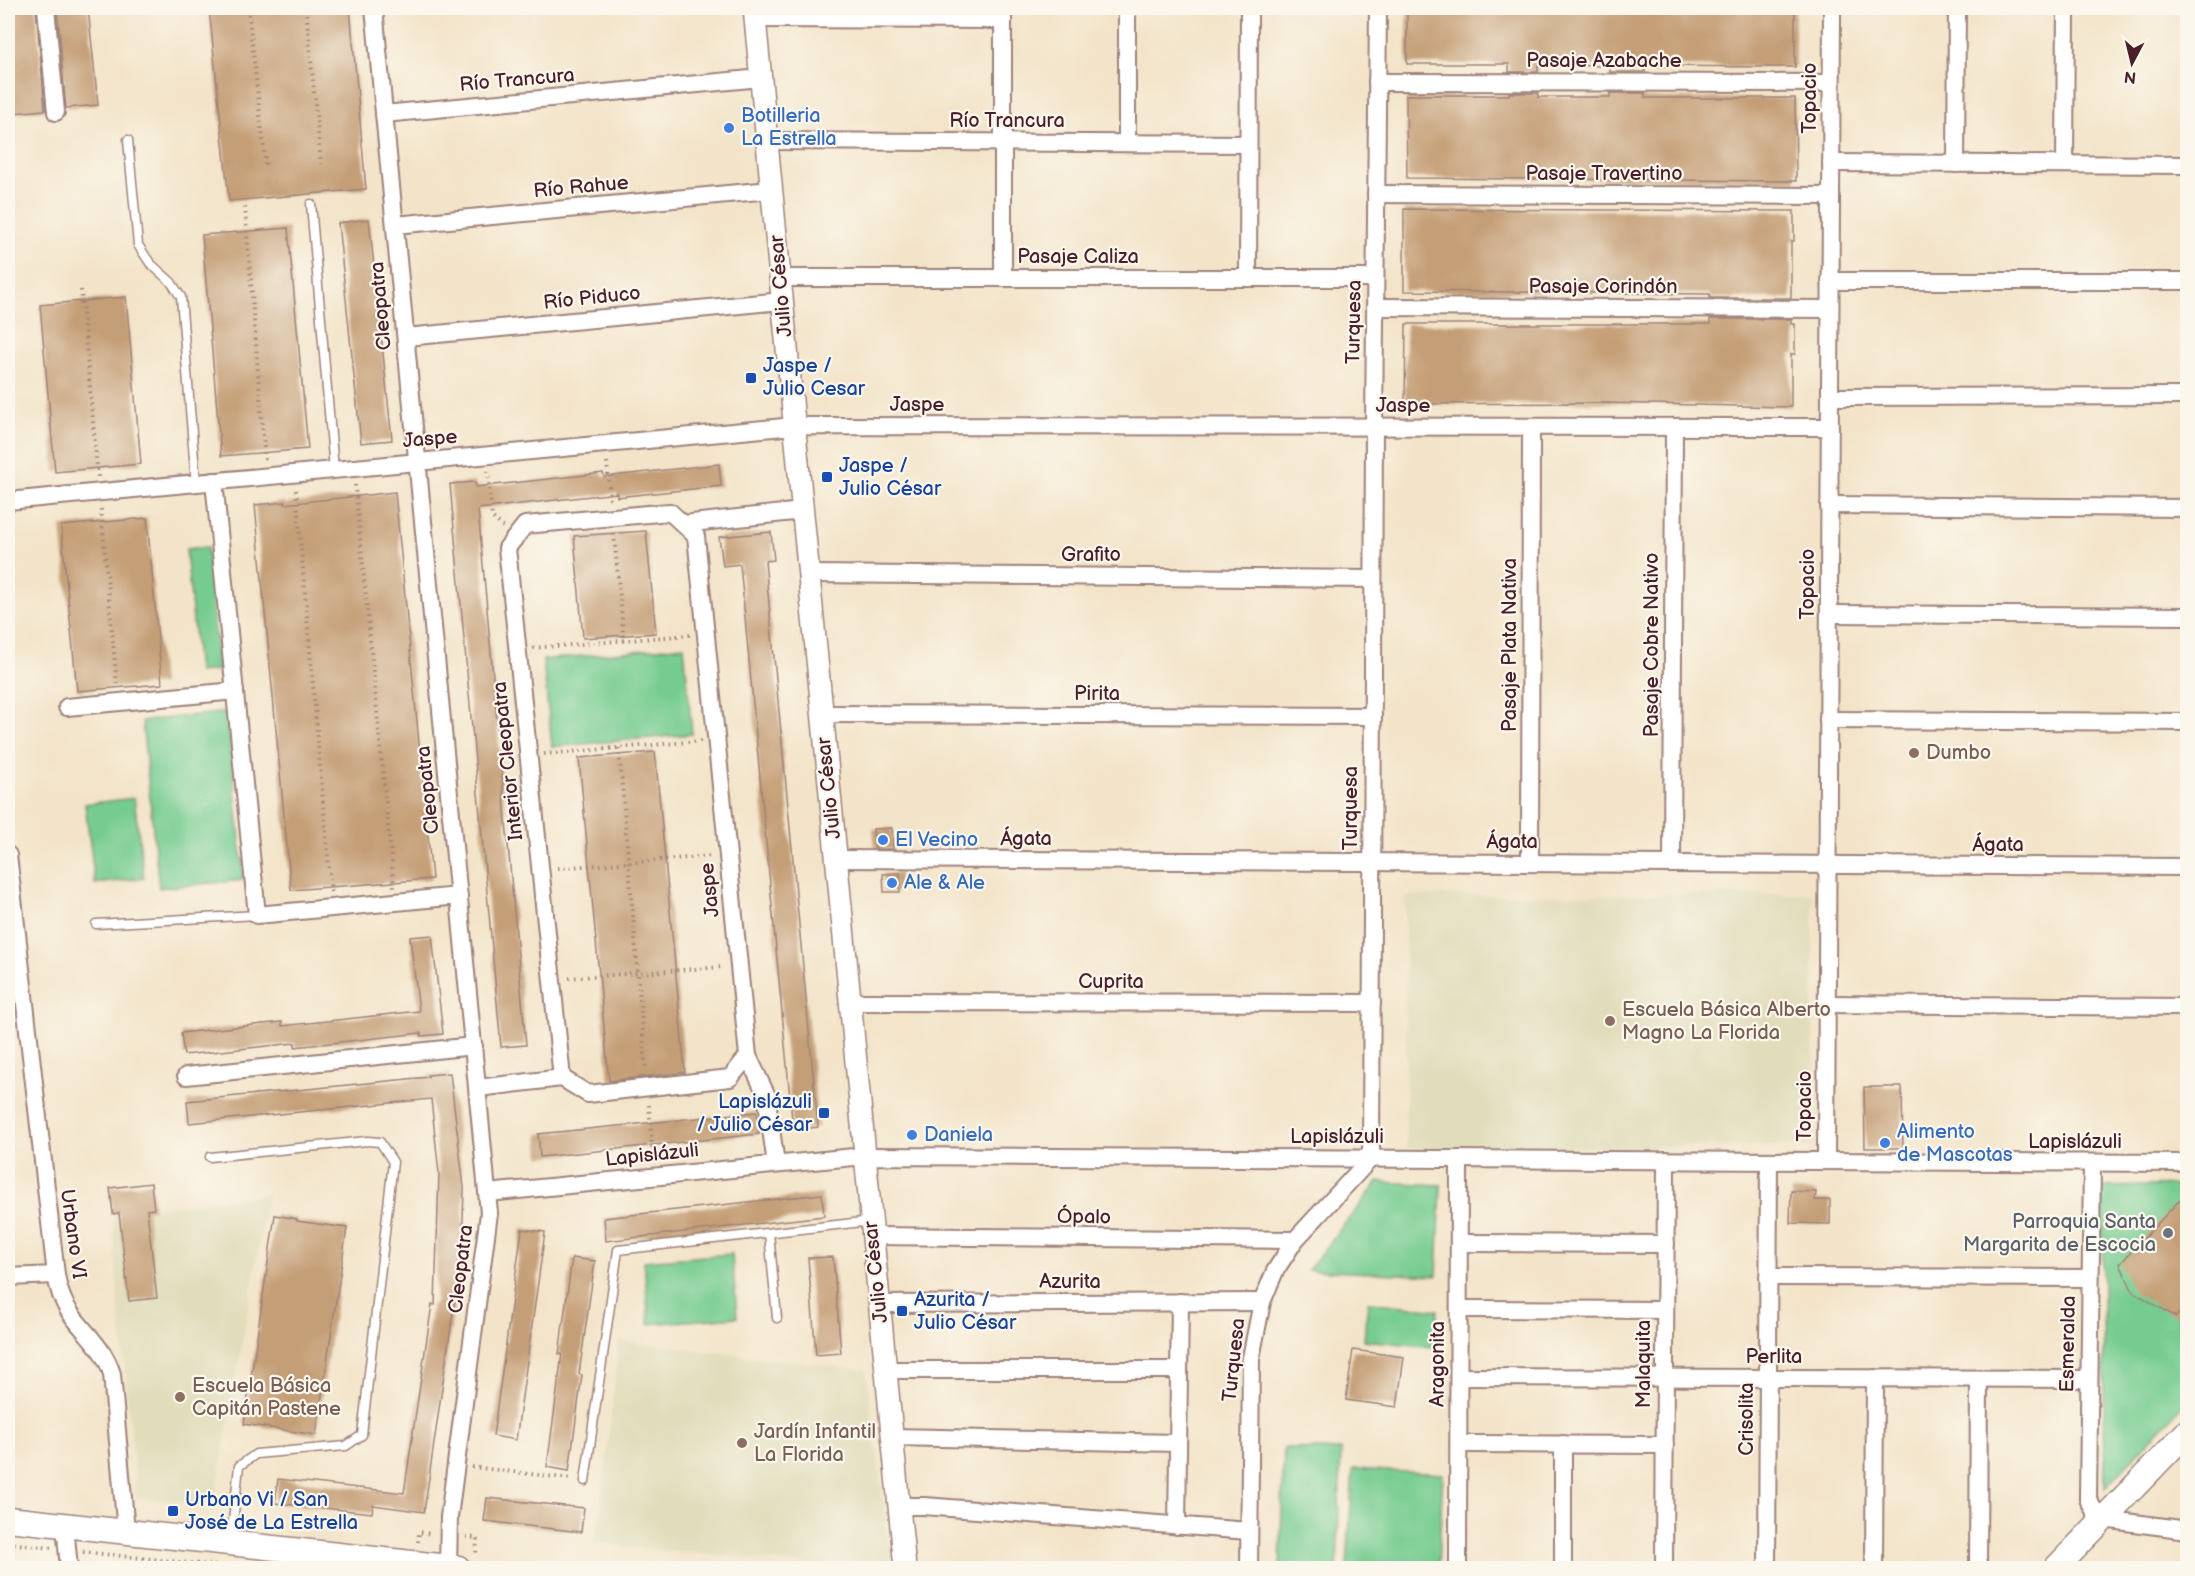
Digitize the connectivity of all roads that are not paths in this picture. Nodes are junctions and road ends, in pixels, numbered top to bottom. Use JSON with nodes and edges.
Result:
{"nodes":[{"id":1,"x":46,"y":8,"type":"edge"},
{"id":2,"x":374,"y":8,"type":"edge"},
{"id":3,"x":1127,"y":8,"type":"edge"},
{"id":4,"x":1249,"y":8,"type":"edge"},
{"id":5,"x":1378,"y":8,"type":"edge"},
{"id":6,"x":1832,"y":8,"type":"edge"},
{"id":7,"x":1957,"y":8,"type":"edge"},
{"id":8,"x":2066,"y":8,"type":"edge"},
{"id":9,"x":754,"y":13,"type":"edge"},
{"id":10,"x":878,"y":13,"type":"edge"},
{"id":11,"x":1003,"y":14,"type":"edge"},
{"id":12,"x":760,"y":78,"type":"junction"},
{"id":13,"x":1377,"y":82,"type":"junction"},
{"id":14,"x":1831,"y":83,"type":"junction"},
{"id":15,"x":56,"y":112,"type":"dead end"},
{"id":16,"x":384,"y":114,"type":"junction"},
{"id":17,"x":128,"y":140,"type":"dead end"},
{"id":18,"x":766,"y":141,"type":"junction"},
{"id":19,"x":1003,"y":142,"type":"junction"},
{"id":20,"x":1127,"y":143,"type":"junction"},
{"id":21,"x":1248,"y":144,"type":"junction"},
{"id":22,"x":1831,"y":163,"type":"junction"},
{"id":23,"x":1956,"y":164,"type":"junction"},
{"id":24,"x":2066,"y":164,"type":"junction"},
{"id":25,"x":2187,"y":165,"type":"edge"},
{"id":26,"x":771,"y":190,"type":"junction"},
{"id":27,"x":1376,"y":194,"type":"junction"},
{"id":28,"x":1831,"y":196,"type":"junction"},
{"id":29,"x":311,"y":204,"type":"dead end"},
{"id":30,"x":395,"y":225,"type":"junction"},
{"id":31,"x":780,"y":278,"type":"junction"},
{"id":32,"x":1003,"y":278,"type":"junction"},
{"id":33,"x":1248,"y":278,"type":"junction"},
{"id":34,"x":1376,"y":278,"type":"junction"},
{"id":35,"x":1830,"y":281,"type":"junction"},
{"id":36,"x":2187,"y":281,"type":"edge"},
{"id":37,"x":782,"y":301,"type":"junction"},
{"id":38,"x":1375,"y":307,"type":"junction"},
{"id":39,"x":1830,"y":309,"type":"junction"},
{"id":40,"x":405,"y":337,"type":"junction"},
{"id":41,"x":1830,"y":396,"type":"junction"},
{"id":42,"x":2187,"y":396,"type":"edge"},
{"id":43,"x":794,"y":426,"type":"junction"},
{"id":44,"x":1374,"y":427,"type":"junction"},
{"id":45,"x":1532,"y":427,"type":"junction"},
{"id":46,"x":1674,"y":427,"type":"junction"},
{"id":47,"x":1830,"y":427,"type":"junction"},
{"id":48,"x":417,"y":462,"type":"junction"},
{"id":49,"x":334,"y":470,"type":"junction"},
{"id":50,"x":214,"y":481,"type":"junction"},
{"id":51,"x":196,"y":483,"type":"junction"},
{"id":52,"x":8,"y":501,"type":"edge"},
{"id":53,"x":1829,"y":505,"type":"junction"},
{"id":54,"x":2187,"y":508,"type":"edge"},
{"id":55,"x":802,"y":511,"type":"junction"},
{"id":56,"x":683,"y":524,"type":"junction"},
{"id":57,"x":808,"y":574,"type":"junction"},
{"id":58,"x":1373,"y":579,"type":"junction"},
{"id":59,"x":1828,"y":614,"type":"junction"},
{"id":60,"x":2187,"y":616,"type":"edge"},
{"id":61,"x":235,"y":691,"type":"junction"},
{"id":62,"x":67,"y":707,"type":"dead end"},
{"id":63,"x":822,"y":714,"type":"junction"},
{"id":64,"x":1373,"y":716,"type":"junction"},
{"id":65,"x":1828,"y":720,"type":"junction"},
{"id":66,"x":2187,"y":722,"type":"edge"},
{"id":67,"x":8,"y":855,"type":"edge"},
{"id":68,"x":836,"y":859,"type":"junction"},
{"id":69,"x":1372,"y":862,"type":"junction"},
{"id":70,"x":1530,"y":863,"type":"junction"},
{"id":71,"x":1672,"y":864,"type":"junction"},
{"id":72,"x":1827,"y":864,"type":"junction"},
{"id":73,"x":2187,"y":867,"type":"edge"},
{"id":74,"x":459,"y":896,"type":"junction"},
{"id":75,"x":257,"y":915,"type":"junction"},
{"id":76,"x":96,"y":924,"type":"dead end"},
{"id":77,"x":13,"y":954,"type":"edge"},
{"id":78,"x":849,"y":1002,"type":"junction"},
{"id":79,"x":1372,"y":1003,"type":"junction"},
{"id":80,"x":1826,"y":1004,"type":"junction"},
{"id":81,"x":2187,"y":1007,"type":"edge"},
{"id":82,"x":474,"y":1046,"type":"junction"},
{"id":83,"x":748,"y":1056,"type":"junction"},
{"id":84,"x":186,"y":1076,"type":"dead end"},
{"id":85,"x":562,"y":1078,"type":"junction"},
{"id":86,"x":478,"y":1088,"type":"junction"},
{"id":87,"x":864,"y":1156,"type":"junction"},
{"id":88,"x":210,"y":1157,"type":"dead end"},
{"id":89,"x":1371,"y":1158,"type":"junction"},
{"id":90,"x":1459,"y":1159,"type":"junction"},
{"id":91,"x":1666,"y":1160,"type":"junction"},
{"id":92,"x":1769,"y":1161,"type":"junction"},
{"id":93,"x":1826,"y":1161,"type":"junction"},
{"id":94,"x":2092,"y":1162,"type":"junction"},
{"id":95,"x":2187,"y":1163,"type":"edge"},
{"id":96,"x":776,"y":1164,"type":"junction"},
{"id":97,"x":488,"y":1193,"type":"junction"},
{"id":98,"x":871,"y":1229,"type":"junction"},
{"id":99,"x":769,"y":1233,"type":"junction"},
{"id":100,"x":1295,"y":1240,"type":"junction"},
{"id":101,"x":1459,"y":1244,"type":"junction"},
{"id":102,"x":1666,"y":1244,"type":"junction"},
{"id":103,"x":56,"y":1275,"type":"junction"},
{"id":104,"x":8,"y":1277,"type":"edge"},
{"id":105,"x":1768,"y":1277,"type":"junction"},
{"id":106,"x":2090,"y":1278,"type":"junction"},
{"id":107,"x":1180,"y":1302,"type":"junction"},
{"id":108,"x":1262,"y":1302,"type":"junction"},
{"id":109,"x":879,"y":1304,"type":"junction"},
{"id":110,"x":1459,"y":1309,"type":"junction"},
{"id":111,"x":1665,"y":1310,"type":"junction"},
{"id":112,"x":777,"y":1318,"type":"dead end"},
{"id":113,"x":885,"y":1370,"type":"junction"},
{"id":114,"x":1179,"y":1371,"type":"junction"},
{"id":115,"x":1458,"y":1377,"type":"junction"},
{"id":116,"x":1665,"y":1377,"type":"junction"},
{"id":117,"x":1768,"y":1378,"type":"junction"},
{"id":118,"x":1875,"y":1378,"type":"junction"},
{"id":119,"x":1979,"y":1378,"type":"junction"},
{"id":120,"x":2089,"y":1379,"type":"junction"},
{"id":121,"x":2186,"y":1433,"type":"edge"},
{"id":122,"x":892,"y":1437,"type":"junction"},
{"id":123,"x":1178,"y":1443,"type":"junction"},
{"id":124,"x":1458,"y":1444,"type":"junction"},
{"id":125,"x":1563,"y":1444,"type":"junction"},
{"id":126,"x":1665,"y":1445,"type":"junction"},
{"id":127,"x":585,"y":1481,"type":"road end"},
{"id":128,"x":898,"y":1506,"type":"junction"},
{"id":129,"x":8,"y":1519,"type":"edge"},
{"id":130,"x":2103,"y":1519,"type":"junction"},
{"id":131,"x":65,"y":1526,"type":"junction"},
{"id":132,"x":1177,"y":1526,"type":"junction"},
{"id":133,"x":2187,"y":1530,"type":"edge"},
{"id":134,"x":1249,"y":1531,"type":"junction"},
{"id":135,"x":126,"y":1532,"type":"junction"},
{"id":136,"x":230,"y":1543,"type":"junction"},
{"id":137,"x":317,"y":1561,"type":"edge"},
{"id":138,"x":451,"y":1568,"type":"edge"},
{"id":139,"x":69,"y":1569,"type":"edge"},
{"id":140,"x":905,"y":1569,"type":"edge"},
{"id":141,"x":1249,"y":1569,"type":"edge"},
{"id":142,"x":1458,"y":1569,"type":"edge"},
{"id":143,"x":1563,"y":1569,"type":"edge"},
{"id":144,"x":1664,"y":1569,"type":"edge"},
{"id":145,"x":1767,"y":1569,"type":"edge"},
{"id":146,"x":1874,"y":1569,"type":"edge"},
{"id":147,"x":1978,"y":1569,"type":"edge"},
{"id":148,"x":2056,"y":1569,"type":"edge"}],
"edges":[{"from":1,"to":15,"type":"street"},
{"from":2,"to":16,"type":"street","name":"Cleopatra"},
{"from":3,"to":20,"type":"street"},
{"from":4,"to":21,"type":"street"},
{"from":5,"to":13,"type":"street","name":"Turquesa"},
{"from":6,"to":14,"type":"street","name":"Topacio"},
{"from":7,"to":23,"type":"street"},
{"from":8,"to":24,"type":"street"},
{"from":9,"to":10,"type":"street"},
{"from":9,"to":12,"type":"street","name":"Julio César"},
{"from":10,"to":11,"type":"street"},
{"from":11,"to":19,"type":"street"},
{"from":12,"to":16,"type":"street","name":"Río Trancura"},
{"from":12,"to":18,"type":"street","name":"Julio César"},
{"from":13,"to":14,"type":"street","name":"Pasaje Azabache"},
{"from":13,"to":27,"type":"street","name":"Turquesa"},
{"from":14,"to":22,"type":"street","name":"Topacio"},
{"from":16,"to":30,"type":"street","name":"Cleopatra"},
{"from":17,"to":51,"type":"lane"},
{"from":18,"to":19,"type":"street","name":"Río Trancura"},
{"from":18,"to":26,"type":"street","name":"Julio César"},
{"from":19,"to":20,"type":"street","name":"Río Trancura"},
{"from":19,"to":32,"type":"street"},
{"from":20,"to":21,"type":"street","name":"Río Trancura"},
{"from":21,"to":33,"type":"street"},
{"from":22,"to":23,"type":"street"},
{"from":22,"to":28,"type":"street","name":"Topacio"},
{"from":23,"to":24,"type":"street"},
{"from":24,"to":25,"type":"street"},
{"from":26,"to":30,"type":"street","name":"Río Rahue"},
{"from":26,"to":31,"type":"street","name":"Julio César"},
{"from":27,"to":28,"type":"street","name":"Pasaje Travertino"},
{"from":27,"to":34,"type":"street","name":"Turquesa"},
{"from":28,"to":35,"type":"street","name":"Topacio"},
{"from":29,"to":49,"type":"lane"},
{"from":30,"to":40,"type":"street","name":"Cleopatra"},
{"from":31,"to":32,"type":"street","name":"Pasaje Caliza"},
{"from":31,"to":37,"type":"street","name":"Julio César"},
{"from":32,"to":33,"type":"street","name":"Pasaje Caliza"},
{"from":33,"to":34,"type":"street","name":"Pasaje Caliza"},
{"from":34,"to":38,"type":"street","name":"Turquesa"},
{"from":35,"to":36,"type":"street"},
{"from":35,"to":39,"type":"street","name":"Topacio"},
{"from":37,"to":40,"type":"street","name":"Río Piduco"},
{"from":37,"to":43,"type":"street","name":"Julio César"},
{"from":38,"to":39,"type":"street","name":"Pasaje Corindón"},
{"from":38,"to":44,"type":"street","name":"Turquesa"},
{"from":39,"to":41,"type":"street","name":"Topacio"},
{"from":40,"to":48,"type":"street","name":"Cleopatra"},
{"from":41,"to":42,"type":"street"},
{"from":41,"to":47,"type":"street","name":"Topacio"},
{"from":43,"to":44,"type":"street","name":"Jaspe"},
{"from":43,"to":48,"type":"street","name":"Jaspe"},
{"from":43,"to":55,"type":"street","name":"Julio César"},
{"from":44,"to":45,"type":"street","name":"Jaspe"},
{"from":44,"to":58,"type":"street","name":"Turquesa"},
{"from":45,"to":46,"type":"street","name":"Jaspe"},
{"from":45,"to":70,"type":"street","name":"Pasaje Plata Nativa"},
{"from":46,"to":47,"type":"street","name":"Jaspe"},
{"from":46,"to":71,"type":"street","name":"Pasaje Cobre Nativo"},
{"from":47,"to":53,"type":"street","name":"Topacio"},
{"from":48,"to":49,"type":"street","name":"Jaspe"},
{"from":48,"to":74,"type":"street","name":"Cleopatra"},
{"from":49,"to":50,"type":"street","name":"Jaspe"},
{"from":50,"to":51,"type":"street","name":"Jaspe"},
{"from":50,"to":61,"type":"street"},
{"from":51,"to":52,"type":"street","name":"Jaspe"},
{"from":53,"to":54,"type":"street"},
{"from":53,"to":59,"type":"street","name":"Topacio"},
{"from":55,"to":56,"type":"street"},
{"from":55,"to":57,"type":"street","name":"Julio César"},
{"from":56,"to":83,"type":"street","name":"Jaspe"},
{"from":56,"to":85,"type":"street","name":"Interior Cleopatra"},
{"from":57,"to":58,"type":"street","name":"Grafito"},
{"from":57,"to":63,"type":"street","name":"Julio César"},
{"from":58,"to":64,"type":"street","name":"Turquesa"},
{"from":59,"to":60,"type":"street"},
{"from":59,"to":65,"type":"street","name":"Topacio"},
{"from":61,"to":62,"type":"street"},
{"from":61,"to":75,"type":"street"},
{"from":63,"to":64,"type":"street","name":"Pirita"},
{"from":63,"to":68,"type":"street","name":"Julio César"},
{"from":64,"to":69,"type":"street","name":"Turquesa"},
{"from":65,"to":66,"type":"street"},
{"from":65,"to":72,"type":"street","name":"Topacio"},
{"from":67,"to":77,"type":"street","name":"Urbano VI"},
{"from":68,"to":69,"type":"street","name":"Ágata"},
{"from":68,"to":78,"type":"street","name":"Julio César"},
{"from":69,"to":70,"type":"street","name":"Ágata"},
{"from":69,"to":79,"type":"street","name":"Turquesa"},
{"from":70,"to":71,"type":"street","name":"Ágata"},
{"from":71,"to":72,"type":"street","name":"Ágata"},
{"from":72,"to":73,"type":"street","name":"Ágata"},
{"from":72,"to":80,"type":"street","name":"Topacio"},
{"from":74,"to":75,"type":"street"},
{"from":74,"to":82,"type":"street","name":"Cleopatra"},
{"from":75,"to":76,"type":"lane"},
{"from":77,"to":103,"type":"street","name":"Urbano VI"},
{"from":78,"to":79,"type":"street","name":"Cuprita"},
{"from":78,"to":87,"type":"street","name":"Julio César"},
{"from":79,"to":89,"type":"street","name":"Turquesa"},
{"from":80,"to":81,"type":"street"},
{"from":80,"to":93,"type":"street","name":"Topacio"},
{"from":82,"to":84,"type":"street"},
{"from":82,"to":86,"type":"street","name":"Cleopatra"},
{"from":83,"to":85,"type":"street"},
{"from":83,"to":96,"type":"street","name":"Jaspe"},
{"from":85,"to":86,"type":"street"},
{"from":86,"to":97,"type":"street","name":"Cleopatra"},
{"from":87,"to":89,"type":"street","name":"Lapislázuli"},
{"from":87,"to":96,"type":"street","name":"Lapislázuli"},
{"from":87,"to":98,"type":"street","name":"Julio César"},
{"from":88,"to":136,"type":"lane"},
{"from":89,"to":90,"type":"street","name":"Lapislázuli"},
{"from":89,"to":100,"type":"street","name":"Turquesa"},
{"from":90,"to":91,"type":"street","name":"Lapislázuli"},
{"from":90,"to":101,"type":"street","name":"Aragonita"},
{"from":91,"to":92,"type":"street","name":"Lapislázuli"},
{"from":91,"to":102,"type":"street","name":"Malaquita"},
{"from":92,"to":93,"type":"street","name":"Lapislázuli"},
{"from":92,"to":105,"type":"street","name":"Crisolita"},
{"from":93,"to":94,"type":"street","name":"Lapislázuli"},
{"from":94,"to":95,"type":"street","name":"Lapislázuli"},
{"from":94,"to":106,"type":"street","name":"Esmeralda"},
{"from":96,"to":97,"type":"street","name":"Lapislázuli"},
{"from":97,"to":138,"type":"street","name":"Cleopatra"},
{"from":98,"to":99,"type":"lane"},
{"from":98,"to":100,"type":"street","name":"Ópalo"},
{"from":98,"to":109,"type":"street","name":"Julio César"},
{"from":99,"to":112,"type":"lane"},
{"from":99,"to":127,"type":"lane"},
{"from":100,"to":108,"type":"street","name":"Turquesa"},
{"from":101,"to":102,"type":"street"},
{"from":101,"to":110,"type":"street","name":"Aragonita"},
{"from":102,"to":111,"type":"street","name":"Malaquita"},
{"from":103,"to":104,"type":"street"},
{"from":103,"to":135,"type":"street","name":"Urbano VI"},
{"from":105,"to":106,"type":"street"},
{"from":105,"to":117,"type":"street","name":"Crisolita"},
{"from":106,"to":120,"type":"street","name":"Esmeralda"},
{"from":107,"to":108,"type":"street","name":"Azurita"},
{"from":107,"to":109,"type":"street","name":"Azurita"},
{"from":107,"to":114,"type":"street"},
{"from":108,"to":134,"type":"street","name":"Turquesa"},
{"from":109,"to":113,"type":"street","name":"Julio César"},
{"from":110,"to":111,"type":"street"},
{"from":110,"to":115,"type":"street","name":"Aragonita"},
{"from":111,"to":116,"type":"street","name":"Malaquita"},
{"from":113,"to":114,"type":"street"},
{"from":113,"to":122,"type":"street","name":"Julio César"},
{"from":114,"to":123,"type":"street"},
{"from":115,"to":116,"type":"street","name":"Perlita"},
{"from":115,"to":124,"type":"street","name":"Aragonita"},
{"from":116,"to":117,"type":"street","name":"Perlita"},
{"from":116,"to":126,"type":"street","name":"Malaquita"},
{"from":117,"to":118,"type":"street","name":"Perlita"},
{"from":117,"to":145,"type":"street","name":"Crisolita"},
{"from":118,"to":119,"type":"street","name":"Perlita"},
{"from":118,"to":146,"type":"street"},
{"from":119,"to":120,"type":"street","name":"Perlita"},
{"from":119,"to":147,"type":"street"},
{"from":120,"to":130,"type":"street","name":"Esmeralda"},
{"from":121,"to":130,"type":"main road"},
{"from":122,"to":123,"type":"street"},
{"from":122,"to":128,"type":"street","name":"Julio César"},
{"from":123,"to":132,"type":"street"},
{"from":124,"to":125,"type":"street"},
{"from":124,"to":142,"type":"street","name":"Aragonita"},
{"from":125,"to":126,"type":"street"},
{"from":125,"to":143,"type":"street"},
{"from":126,"to":144,"type":"street","name":"Malaquita"},
{"from":128,"to":132,"type":"street"},
{"from":128,"to":140,"type":"street","name":"Julio César"},
{"from":129,"to":131,"type":"main road"},
{"from":130,"to":133,"type":"street"},
{"from":130,"to":148,"type":"main road"},
{"from":131,"to":135,"type":"main road"},
{"from":131,"to":139,"type":"street"},
{"from":132,"to":134,"type":"street"},
{"from":134,"to":141,"type":"street","name":"Turquesa"},
{"from":135,"to":136,"type":"main road"},
{"from":136,"to":137,"type":"main road"},
{"from":137,"to":138,"type":"main road"}]}
